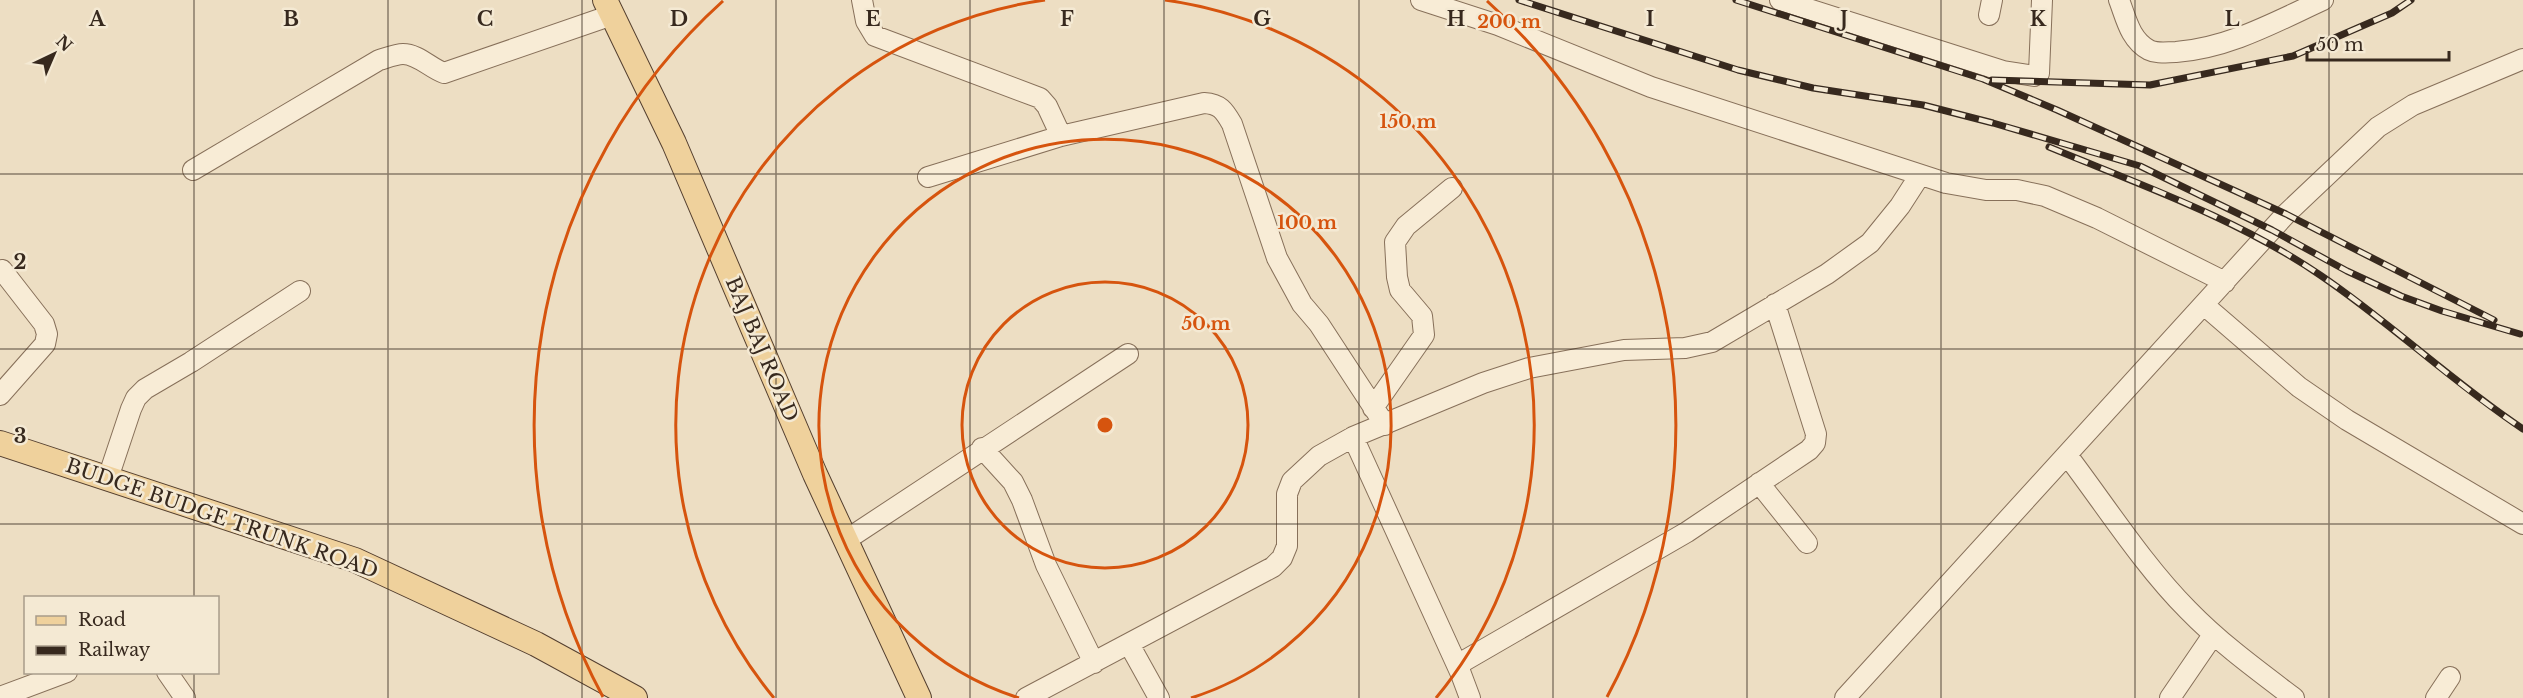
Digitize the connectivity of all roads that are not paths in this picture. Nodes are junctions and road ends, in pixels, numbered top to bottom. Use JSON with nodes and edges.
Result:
{"nodes":[{"id":1,"x":862,"y":0,"type":"edge"},
{"id":2,"x":1421,"y":0,"type":"edge"},
{"id":3,"x":1780,"y":0,"type":"edge"},
{"id":4,"x":2042,"y":0,"type":"edge"},
{"id":5,"x":2119,"y":0,"type":"edge"},
{"id":6,"x":2323,"y":0,"type":"edge"},
{"id":7,"x":609,"y":8,"type":"edge"},
{"id":8,"x":2523,"y":59,"type":"edge"},
{"id":9,"x":1061,"y":136,"type":"junction"},
{"id":10,"x":193,"y":170,"type":"dead end"},
{"id":11,"x":1920,"y":175,"type":"junction"},
{"id":12,"x":928,"y":177,"type":"dead end"},
{"id":13,"x":1452,"y":188,"type":"dead end"},
{"id":14,"x":2,"y":270,"type":"dead end"},
{"id":15,"x":2225,"y":282,"type":"junction"},
{"id":16,"x":300,"y":291,"type":"dead end"},
{"id":17,"x":1775,"y":304,"type":"junction"},
{"id":18,"x":2204,"y":305,"type":"junction"},
{"id":19,"x":1128,"y":354,"type":"dead end"},
{"id":20,"x":0,"y":395,"type":"edge"},
{"id":21,"x":1373,"y":408,"type":"junction"},
{"id":22,"x":1385,"y":425,"type":"junction"},
{"id":23,"x":1353,"y":437,"type":"junction"},
{"id":24,"x":0,"y":443,"type":"edge"},
{"id":25,"x":982,"y":448,"type":"junction"},
{"id":26,"x":2067,"y":454,"type":"junction"},
{"id":27,"x":108,"y":478,"type":"junction"},
{"id":28,"x":1759,"y":483,"type":"junction"},
{"id":29,"x":2523,"y":524,"type":"edge"},
{"id":30,"x":846,"y":540,"type":"junction"},
{"id":31,"x":1807,"y":543,"type":"dead end"},
{"id":32,"x":2213,"y":635,"type":"junction"},
{"id":33,"x":1130,"y":644,"type":"junction"},
{"id":34,"x":1094,"y":663,"type":"junction"},
{"id":35,"x":1456,"y":665,"type":"junction"},
{"id":36,"x":62,"y":674,"type":"edge"},
{"id":37,"x":168,"y":674,"type":"edge"},
{"id":38,"x":2450,"y":678,"type":"dead end"},
{"id":39,"x":0,"y":697,"type":"edge"},
{"id":40,"x":185,"y":698,"type":"edge"},
{"id":41,"x":635,"y":698,"type":"edge"},
{"id":42,"x":919,"y":698,"type":"edge"},
{"id":43,"x":1026,"y":698,"type":"edge"},
{"id":44,"x":1159,"y":698,"type":"edge"},
{"id":45,"x":1470,"y":698,"type":"edge"},
{"id":46,"x":1845,"y":698,"type":"edge"},
{"id":47,"x":2170,"y":698,"type":"edge"},
{"id":48,"x":2294,"y":698,"type":"edge"},
{"id":49,"x":2436,"y":698,"type":"edge"}],
"edges":[{"from":1,"to":9,"type":"street"},
{"from":2,"to":11,"type":"street"},
{"from":3,"to":4,"type":"street"},
{"from":5,"to":6,"type":"street"},
{"from":7,"to":10,"type":"street"},
{"from":7,"to":30,"type":"main road","name":"BAJ BAJ ROAD"},
{"from":8,"to":15,"type":"street"},
{"from":9,"to":12,"type":"street"},
{"from":9,"to":21,"type":"street"},
{"from":11,"to":15,"type":"street"},
{"from":11,"to":17,"type":"street"},
{"from":13,"to":21,"type":"street"},
{"from":14,"to":20,"type":"street"},
{"from":15,"to":18,"type":"street"},
{"from":16,"to":27,"type":"street"},
{"from":17,"to":22,"type":"street"},
{"from":17,"to":28,"type":"street"},
{"from":18,"to":26,"type":"street"},
{"from":18,"to":29,"type":"street"},
{"from":19,"to":25,"type":"street"},
{"from":21,"to":22,"type":"street"},
{"from":22,"to":23,"type":"street"},
{"from":23,"to":33,"type":"street"},
{"from":23,"to":35,"type":"street"},
{"from":24,"to":27,"type":"main road","name":"BUDGE BUDGE TRUNK ROAD"},
{"from":25,"to":30,"type":"street"},
{"from":25,"to":34,"type":"street"},
{"from":26,"to":32,"type":"street"},
{"from":26,"to":46,"type":"street"},
{"from":27,"to":41,"type":"main road","name":"BUDGE BUDGE TRUNK ROAD"},
{"from":28,"to":31,"type":"street"},
{"from":28,"to":35,"type":"street"},
{"from":30,"to":42,"type":"main road","name":"BAJ BAJ ROAD"},
{"from":32,"to":47,"type":"street"},
{"from":32,"to":48,"type":"street"},
{"from":33,"to":34,"type":"street"},
{"from":33,"to":44,"type":"street"},
{"from":34,"to":43,"type":"street"},
{"from":35,"to":45,"type":"street"},
{"from":36,"to":39,"type":"street"},
{"from":37,"to":40,"type":"street"},
{"from":38,"to":49,"type":"street"}]}
